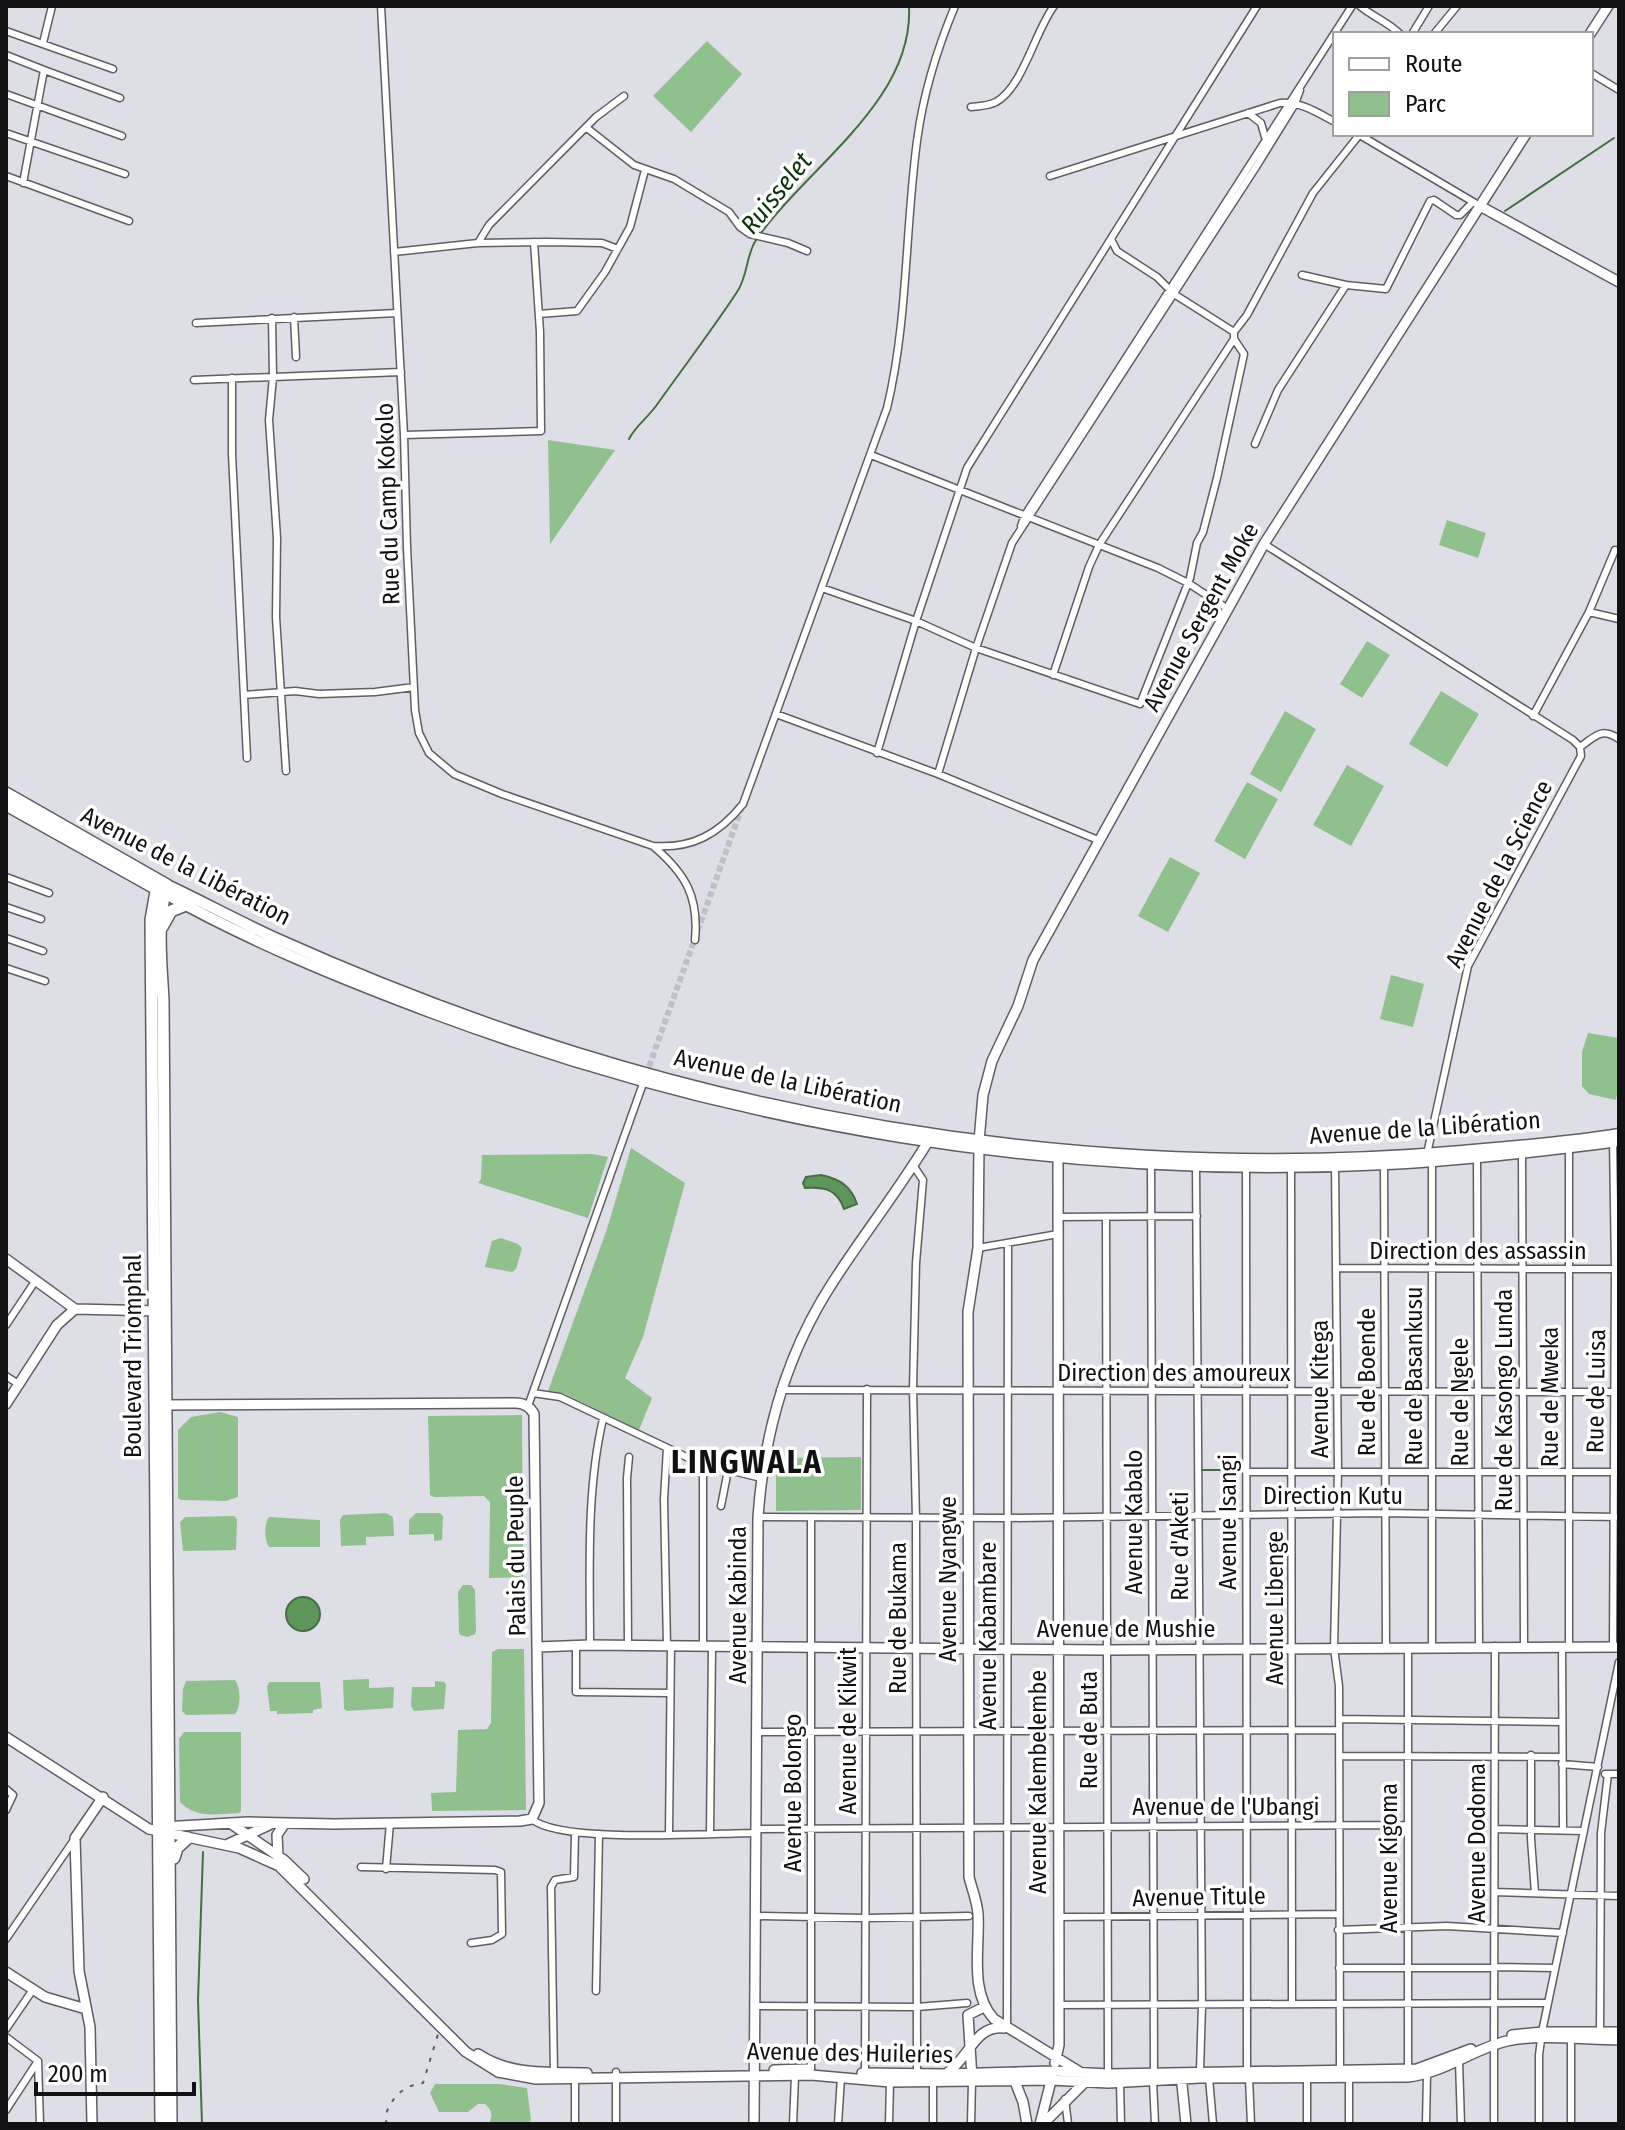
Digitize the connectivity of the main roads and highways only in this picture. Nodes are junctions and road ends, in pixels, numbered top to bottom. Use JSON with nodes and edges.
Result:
{"nodes":[{"id":1,"x":1608,"y":6,"type":"edge"},
{"id":2,"x":1591,"y":32,"type":"edge"},
{"id":3,"x":1525,"y":136,"type":"edge"},
{"id":4,"x":1476,"y":204,"type":"junction"},
{"id":5,"x":1619,"y":282,"type":"edge"},
{"id":6,"x":6,"y":793,"type":"edge"},
{"id":7,"x":7,"y":808,"type":"edge"},
{"id":8,"x":140,"y":881,"type":"junction"},
{"id":9,"x":161,"y":887,"type":"junction"},
{"id":10,"x":186,"y":905,"type":"junction"},
{"id":11,"x":151,"y":920,"type":"junction"},
{"id":12,"x":160,"y":931,"type":"junction"},
{"id":13,"x":931,"y":1137,"type":"junction"},
{"id":14,"x":1616,"y":1138,"type":"edge"},
{"id":15,"x":978,"y":1145,"type":"junction"},
{"id":16,"x":1058,"y":1153,"type":"junction"},
{"id":17,"x":1429,"y":1157,"type":"junction"},
{"id":18,"x":1291,"y":1162,"type":"junction"},
{"id":19,"x":6,"y":1260,"type":"edge"},
{"id":20,"x":75,"y":1309,"type":"junction"},
{"id":21,"x":160,"y":1311,"type":"junction"},
{"id":22,"x":6,"y":1404,"type":"edge"},
{"id":23,"x":160,"y":1405,"type":"junction"},
{"id":24,"x":537,"y":1647,"type":"junction"},
{"id":25,"x":758,"y":1647,"type":"junction"},
{"id":26,"x":1616,"y":1647,"type":"edge"},
{"id":27,"x":1058,"y":1648,"type":"junction"},
{"id":28,"x":969,"y":1649,"type":"junction"},
{"id":29,"x":6,"y":1734,"type":"edge"},
{"id":30,"x":103,"y":1798,"type":"junction"},
{"id":31,"x":215,"y":1823,"type":"junction"},
{"id":32,"x":230,"y":1823,"type":"junction"},
{"id":33,"x":285,"y":1823,"type":"junction"},
{"id":34,"x":272,"y":1824,"type":"junction"},
{"id":35,"x":164,"y":1831,"type":"junction"},
{"id":36,"x":248,"y":1834,"type":"junction"},
{"id":37,"x":188,"y":1838,"type":"junction"},
{"id":38,"x":214,"y":1843,"type":"junction"},
{"id":39,"x":226,"y":1845,"type":"junction"},
{"id":40,"x":278,"y":1856,"type":"junction"},
{"id":41,"x":170,"y":1874,"type":"junction"},
{"id":42,"x":299,"y":1879,"type":"junction"},
{"id":43,"x":6,"y":1972,"type":"edge"},
{"id":44,"x":984,"y":2007,"type":"junction"},
{"id":45,"x":86,"y":2009,"type":"junction"},
{"id":46,"x":1007,"y":2029,"type":"junction"},
{"id":47,"x":1619,"y":2032,"type":"edge"},
{"id":48,"x":1571,"y":2037,"type":"junction"},
{"id":49,"x":1619,"y":2040,"type":"edge"},
{"id":50,"x":1494,"y":2043,"type":"junction"},
{"id":51,"x":969,"y":2050,"type":"junction"},
{"id":52,"x":1056,"y":2058,"type":"junction"},
{"id":53,"x":1080,"y":2072,"type":"junction"},
{"id":54,"x":1408,"y":2073,"type":"junction"},
{"id":55,"x":754,"y":2074,"type":"junction"},
{"id":56,"x":945,"y":2074,"type":"junction"},
{"id":57,"x":1248,"y":2074,"type":"junction"},
{"id":58,"x":1181,"y":2075,"type":"junction"},
{"id":59,"x":616,"y":2076,"type":"junction"},
{"id":60,"x":1053,"y":2076,"type":"junction"},
{"id":61,"x":1013,"y":2077,"type":"junction"},
{"id":62,"x":1154,"y":2077,"type":"junction"},
{"id":63,"x":890,"y":2078,"type":"junction"},
{"id":64,"x":972,"y":2078,"type":"junction"},
{"id":65,"x":1085,"y":2082,"type":"junction"},
{"id":66,"x":92,"y":2124,"type":"edge"},
{"id":67,"x":161,"y":2124,"type":"edge"},
{"id":68,"x":171,"y":2124,"type":"edge"},
{"id":69,"x":754,"y":2124,"type":"edge"},
{"id":70,"x":1027,"y":2124,"type":"edge"},
{"id":71,"x":1041,"y":2124,"type":"edge"},
{"id":72,"x":1186,"y":2124,"type":"edge"}],
"edges":[{"from":1,"to":2,"type":"main road"},
{"from":3,"to":4,"type":"main road","name":"Avenue Sergent Moke"},
{"from":4,"to":5,"type":"main road"},
{"from":4,"to":15,"type":"main road","name":"Avenue Sergent Moke"},
{"from":6,"to":9,"type":"highway","name":"Avenue de la Libération"},
{"from":7,"to":8,"type":"highway","name":"Avenue de la Libération"},
{"from":8,"to":9,"type":"highway","name":"Avenue de la Libération"},
{"from":8,"to":11,"type":"highway"},
{"from":9,"to":10,"type":"main road","name":"Avenue de la Libération"},
{"from":9,"to":11,"type":"highway","name":"Boulevard Triomphal"},
{"from":9,"to":12,"type":"highway","name":"Boulevard Triomphal"},
{"from":9,"to":13,"type":"main road","name":"Avenue de la Libération"},
{"from":10,"to":12,"type":"highway"},
{"from":10,"to":13,"type":"main road","name":"Avenue de la Libération"},
{"from":11,"to":21,"type":"highway","name":"Boulevard Triomphal"},
{"from":12,"to":21,"type":"highway","name":"Boulevard Triomphal"},
{"from":13,"to":15,"type":"main road","name":"Avenue de la Libération"},
{"from":13,"to":25,"type":"main road","name":"Avenue Kabinda"},
{"from":14,"to":17,"type":"main road","name":"Avenue de la Libération"},
{"from":14,"to":17,"type":"main road","name":"Avenue de la Libération"},
{"from":15,"to":16,"type":"main road","name":"Avenue de la Libération"},
{"from":15,"to":28,"type":"main road","name":"Avenue Nyangwe"},
{"from":16,"to":18,"type":"main road","name":"Avenue de la Libération"},
{"from":16,"to":18,"type":"main road","name":"Avenue de la Libération"},
{"from":16,"to":27,"type":"main road","name":"Avenue Kalembelembe"},
{"from":17,"to":18,"type":"main road","name":"Avenue de la Libération"},
{"from":17,"to":18,"type":"main road","name":"Avenue de la Libération"},
{"from":19,"to":20,"type":"main road"},
{"from":20,"to":21,"type":"main road"},
{"from":20,"to":22,"type":"main road"},
{"from":21,"to":23,"type":"highway","name":"Boulevard Triomphal"},
{"from":23,"to":24,"type":"main road","name":"Palais du Peuple"},
{"from":23,"to":35,"type":"highway","name":"Boulevard Triomphal"},
{"from":24,"to":25,"type":"main road","name":"Avenue de Mushie"},
{"from":24,"to":33,"type":"main road","name":"Palais du Peuple"},
{"from":25,"to":28,"type":"main road","name":"Avenue de Mushie"},
{"from":25,"to":55,"type":"main road","name":"Avenue Kabinda"},
{"from":26,"to":27,"type":"main road","name":"Avenue de Mushie"},
{"from":27,"to":28,"type":"main road","name":"Avenue de Mushie"},
{"from":27,"to":52,"type":"main road","name":"Avenue Kalembelembe"},
{"from":28,"to":44,"type":"main road","name":"Avenue Nyangwe"},
{"from":29,"to":30,"type":"main road","name":"Avenue des Huileries"},
{"from":30,"to":35,"type":"main road","name":"Avenue des Huileries"},
{"from":30,"to":45,"type":"main road"},
{"from":31,"to":32,"type":"main road"},
{"from":31,"to":35,"type":"main road"},
{"from":31,"to":38,"type":"main road"},
{"from":32,"to":34,"type":"main road"},
{"from":32,"to":36,"type":"main road","name":"Avenue des Huileries"},
{"from":33,"to":34,"type":"main road"},
{"from":33,"to":40,"type":"main road"},
{"from":34,"to":36,"type":"main road"},
{"from":35,"to":37,"type":"main road","name":"Avenue des Huileries"},
{"from":35,"to":41,"type":"highway","name":"Boulevard Triomphal"},
{"from":35,"to":67,"type":"highway","name":"Boulevard Triomphal"},
{"from":36,"to":39,"type":"main road"},
{"from":36,"to":40,"type":"main road","name":"Avenue des Huileries"},
{"from":37,"to":38,"type":"main road","name":"Avenue des Huileries"},
{"from":37,"to":41,"type":"highway"},
{"from":38,"to":39,"type":"main road","name":"Avenue des Huileries"},
{"from":39,"to":42,"type":"main road","name":"Avenue des Huileries"},
{"from":40,"to":42,"type":"main road","name":"Avenue des Huileries"},
{"from":41,"to":68,"type":"highway","name":"Boulevard Triomphal"},
{"from":42,"to":59,"type":"main road","name":"Avenue des Huileries"},
{"from":42,"to":59,"type":"main road","name":"Avenue des Huileries"},
{"from":43,"to":45,"type":"main road"},
{"from":44,"to":46,"type":"main road"},
{"from":44,"to":51,"type":"main road"},
{"from":45,"to":66,"type":"main road"},
{"from":46,"to":51,"type":"main road"},
{"from":46,"to":52,"type":"main road"},
{"from":47,"to":48,"type":"main road","name":"Avenue des Huileries"},
{"from":48,"to":49,"type":"main road","name":"Avenue des Huileries"},
{"from":48,"to":50,"type":"main road","name":"Avenue des Huileries"},
{"from":50,"to":54,"type":"main road","name":"Avenue des Huileries"},
{"from":50,"to":54,"type":"main road","name":"Avenue des Huileries"},
{"from":51,"to":56,"type":"main road"},
{"from":51,"to":64,"type":"main road"},
{"from":52,"to":53,"type":"main road"},
{"from":52,"to":60,"type":"main road","name":"Avenue Kalembelembe"},
{"from":53,"to":60,"type":"main road","name":"Avenue des Huileries"},
{"from":53,"to":62,"type":"main road","name":"Avenue des Huileries"},
{"from":54,"to":57,"type":"main road","name":"Avenue des Huileries"},
{"from":55,"to":59,"type":"main road","name":"Avenue des Huileries"},
{"from":55,"to":63,"type":"main road","name":"Avenue des Huileries"},
{"from":55,"to":63,"type":"main road","name":"Avenue des Huileries"},
{"from":55,"to":69,"type":"main road","name":"Avenue Kabinda"},
{"from":56,"to":63,"type":"main road","name":"Avenue des Huileries"},
{"from":56,"to":64,"type":"main road","name":"Avenue des Huileries"},
{"from":57,"to":58,"type":"main road","name":"Avenue des Huileries"},
{"from":57,"to":58,"type":"main road","name":"Avenue des Huileries"},
{"from":58,"to":62,"type":"main road","name":"Avenue des Huileries"},
{"from":58,"to":72,"type":"main road"},
{"from":60,"to":61,"type":"main road","name":"Avenue des Huileries"},
{"from":60,"to":65,"type":"main road","name":"Avenue des Huileries"},
{"from":60,"to":71,"type":"main road","name":"Avenue Kalembelembe"},
{"from":61,"to":64,"type":"main road","name":"Avenue des Huileries"},
{"from":61,"to":70,"type":"main road"},
{"from":62,"to":65,"type":"main road","name":"Avenue des Huileries"},
{"from":63,"to":64,"type":"main road","name":"Avenue des Huileries"},
{"from":65,"to":71,"type":"main road"}]}
